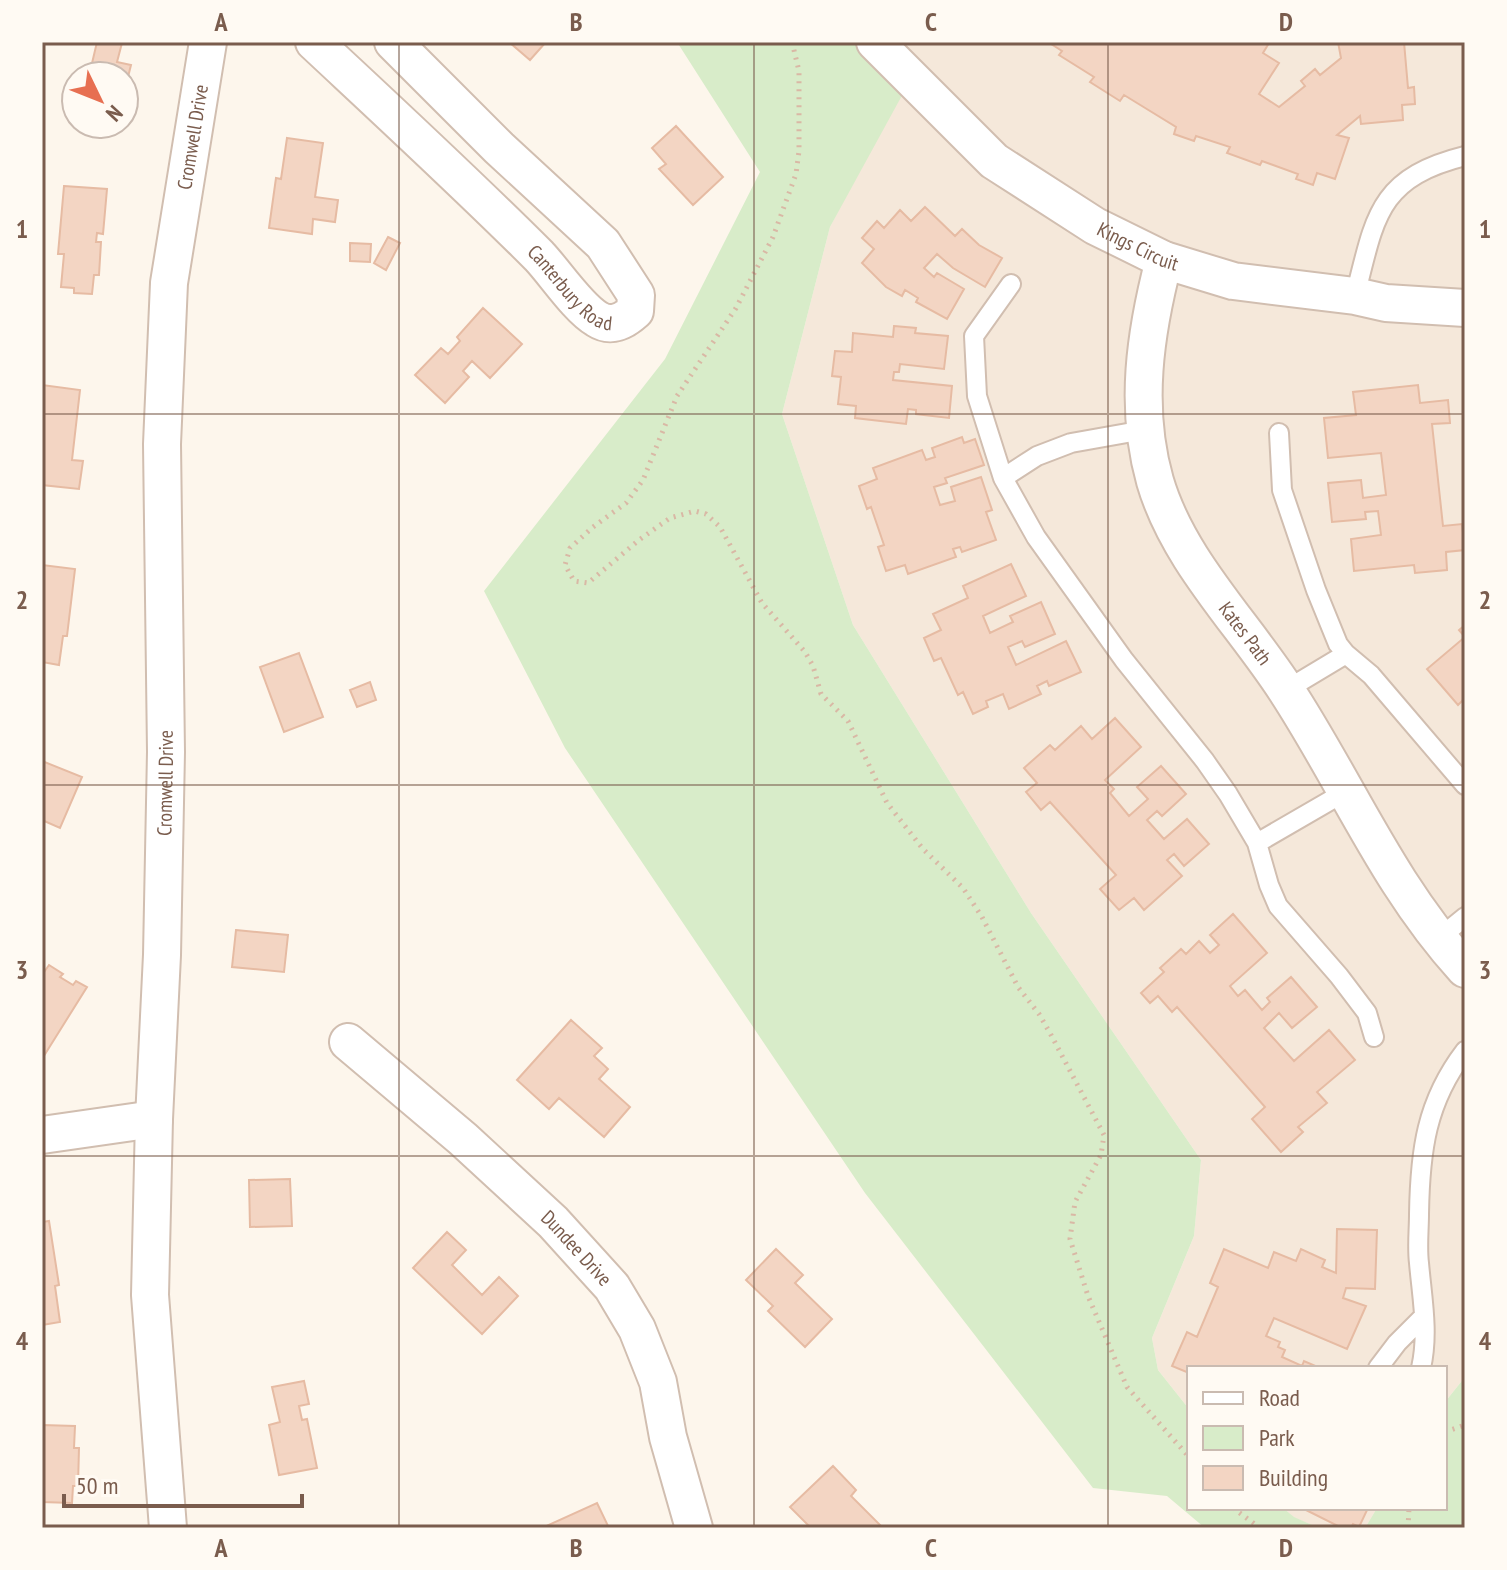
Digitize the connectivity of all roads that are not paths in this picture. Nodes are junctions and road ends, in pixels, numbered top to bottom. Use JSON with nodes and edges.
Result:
{"nodes":[{"id":1,"x":208,"y":42,"type":"edge"},
{"id":2,"x":314,"y":42,"type":"edge"},
{"id":3,"x":393,"y":42,"type":"edge"},
{"id":4,"x":875,"y":42,"type":"edge"},
{"id":5,"x":1465,"y":156,"type":"edge"},
{"id":6,"x":1164,"y":260,"type":"junction"},
{"id":7,"x":1011,"y":284,"type":"dead end"},
{"id":8,"x":1355,"y":296,"type":"junction"},
{"id":9,"x":1465,"y":308,"type":"edge"},
{"id":10,"x":1144,"y":430,"type":"junction"},
{"id":11,"x":1279,"y":433,"type":"dead end"},
{"id":12,"x":1003,"y":478,"type":"junction"},
{"id":13,"x":1346,"y":654,"type":"junction"},
{"id":14,"x":1286,"y":690,"type":"junction"},
{"id":15,"x":1465,"y":785,"type":"edge"},
{"id":16,"x":1345,"y":792,"type":"junction"},
{"id":17,"x":1257,"y":843,"type":"junction"},
{"id":18,"x":1451,"y":928,"type":"edge"},
{"id":19,"x":1465,"y":969,"type":"edge"},
{"id":20,"x":1374,"y":1037,"type":"dead end"},
{"id":21,"x":348,"y":1042,"type":"dead end"},
{"id":22,"x":1465,"y":1051,"type":"edge"},
{"id":23,"x":154,"y":1119,"type":"junction"},
{"id":24,"x":42,"y":1135,"type":"edge"},
{"id":25,"x":1424,"y":1316,"type":"junction"},
{"id":26,"x":1380,"y":1366,"type":"edge"},
{"id":27,"x":1421,"y":1366,"type":"edge"},
{"id":28,"x":168,"y":1528,"type":"edge"},
{"id":29,"x":694,"y":1528,"type":"edge"}],
"edges":[{"from":1,"to":23,"type":"street","name":"Cromwell Drive"},
{"from":2,"to":3,"type":"street","name":"Canterbury Road"},
{"from":4,"to":6,"type":"street","name":"Kings Circuit"},
{"from":5,"to":8,"type":"lane"},
{"from":6,"to":8,"type":"street","name":"Kings Circuit"},
{"from":6,"to":10,"type":"street","name":"Kates Path"},
{"from":7,"to":12,"type":"lane"},
{"from":8,"to":9,"type":"street","name":"Kings Circuit"},
{"from":10,"to":12,"type":"lane"},
{"from":10,"to":14,"type":"street","name":"Kates Path"},
{"from":11,"to":13,"type":"lane"},
{"from":12,"to":17,"type":"lane"},
{"from":13,"to":14,"type":"lane"},
{"from":13,"to":15,"type":"lane"},
{"from":14,"to":16,"type":"street","name":"Kates Path"},
{"from":16,"to":17,"type":"lane"},
{"from":16,"to":18,"type":"street","name":"Kates Path"},
{"from":17,"to":20,"type":"lane"},
{"from":18,"to":19,"type":"street","name":"Kates Path"},
{"from":21,"to":29,"type":"street","name":"Dundee Drive"},
{"from":22,"to":25,"type":"lane"},
{"from":23,"to":24,"type":"street"},
{"from":23,"to":28,"type":"street","name":"Cromwell Drive"},
{"from":25,"to":26,"type":"lane"},
{"from":25,"to":27,"type":"lane"}]}
